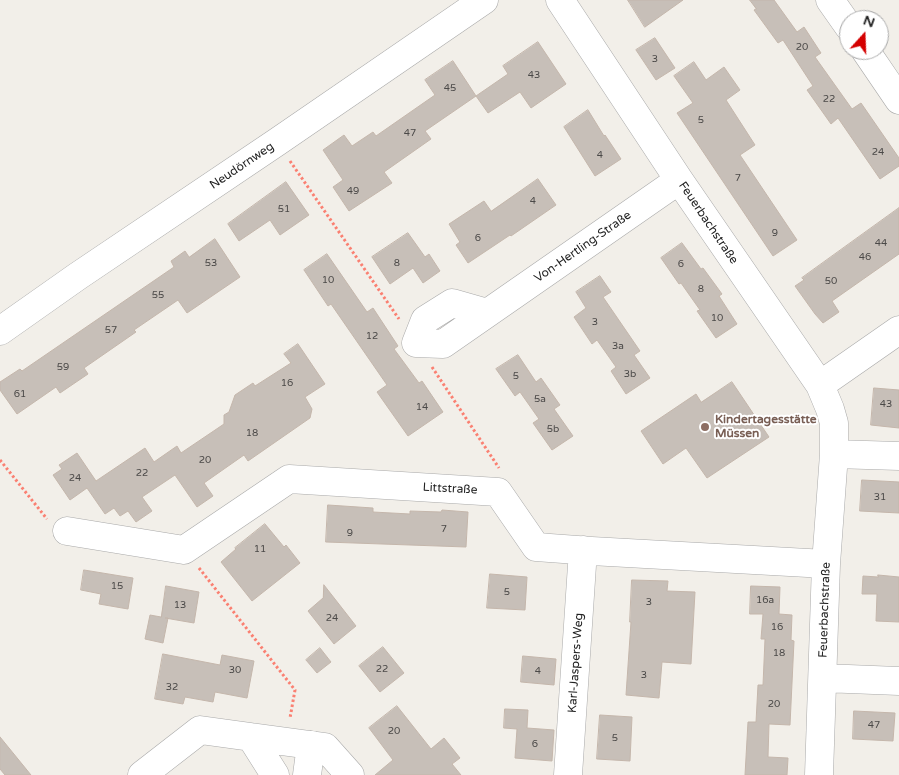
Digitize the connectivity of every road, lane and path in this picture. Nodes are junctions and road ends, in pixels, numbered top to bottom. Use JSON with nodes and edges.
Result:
{"nodes":[{"id":1,"x":484,"y":0,"type":"edge"},
{"id":2,"x":560,"y":0,"type":"edge"},
{"id":3,"x":830,"y":0,"type":"edge"},
{"id":4,"x":839,"y":13,"type":"edge"},
{"id":5,"x":872,"y":60,"type":"edge"},
{"id":6,"x":899,"y":100,"type":"edge"},
{"id":7,"x":277,"y":142,"type":"junction"},
{"id":8,"x":679,"y":180,"type":"junction"},
{"id":9,"x":899,"y":330,"type":"edge"},
{"id":10,"x":0,"y":331,"type":"edge"},
{"id":11,"x":416,"y":343,"type":"junction"},
{"id":12,"x":820,"y":385,"type":"junction"},
{"id":13,"x":834,"y":454,"type":"junction"},
{"id":14,"x":899,"y":456,"type":"edge"},
{"id":15,"x":0,"y":460,"type":"edge"},
{"id":16,"x":498,"y":492,"type":"junction"},
{"id":17,"x":67,"y":531,"type":"joint"},
{"id":18,"x":184,"y":550,"type":"junction"},
{"id":19,"x":583,"y":550,"type":"junction"},
{"id":20,"x":826,"y":564,"type":"junction"},
{"id":21,"x":823,"y":678,"type":"junction"},
{"id":22,"x":899,"y":681,"type":"edge"},
{"id":23,"x":251,"y":737,"type":"junction"},
{"id":24,"x":298,"y":743,"type":"junction"},
{"id":25,"x":142,"y":775,"type":"edge"},
{"id":26,"x":275,"y":775,"type":"edge"},
{"id":27,"x":307,"y":775,"type":"edge"},
{"id":28,"x":350,"y":775,"type":"edge"},
{"id":29,"x":568,"y":775,"type":"edge"},
{"id":30,"x":819,"y":775,"type":"edge"}],
"edges":[{"from":1,"to":7,"type":"street","name":"Neudörnweg"},
{"from":2,"to":8,"type":"street","name":"Feuerbachstraße"},
{"from":3,"to":4,"type":"street"},
{"from":5,"to":6,"type":"street"},
{"from":7,"to":10,"type":"street","name":"Neudörnweg"},
{"from":7,"to":11,"type":"path"},
{"from":8,"to":11,"type":"street","name":"Von-Hertling-Straße"},
{"from":8,"to":12,"type":"street","name":"Feuerbachstraße"},
{"from":9,"to":12,"type":"street"},
{"from":11,"to":16,"type":"path"},
{"from":12,"to":13,"type":"street","name":"Feuerbachstraße"},
{"from":13,"to":14,"type":"street"},
{"from":13,"to":20,"type":"street","name":"Feuerbachstraße"},
{"from":15,"to":17,"type":"path"},
{"from":16,"to":18,"type":"street","name":"Littstraße"},
{"from":16,"to":19,"type":"street"},
{"from":17,"to":18,"type":"street"},
{"from":18,"to":24,"type":"path"},
{"from":19,"to":20,"type":"street"},
{"from":19,"to":29,"type":"street","name":"Karl-Jaspers-Weg"},
{"from":20,"to":21,"type":"street","name":"Feuerbachstraße"},
{"from":21,"to":22,"type":"street"},
{"from":21,"to":30,"type":"street","name":"Feuerbachstraße"},
{"from":23,"to":24,"type":"street"},
{"from":23,"to":25,"type":"street"},
{"from":23,"to":26,"type":"street"},
{"from":24,"to":27,"type":"street"},
{"from":24,"to":28,"type":"street"}]}
